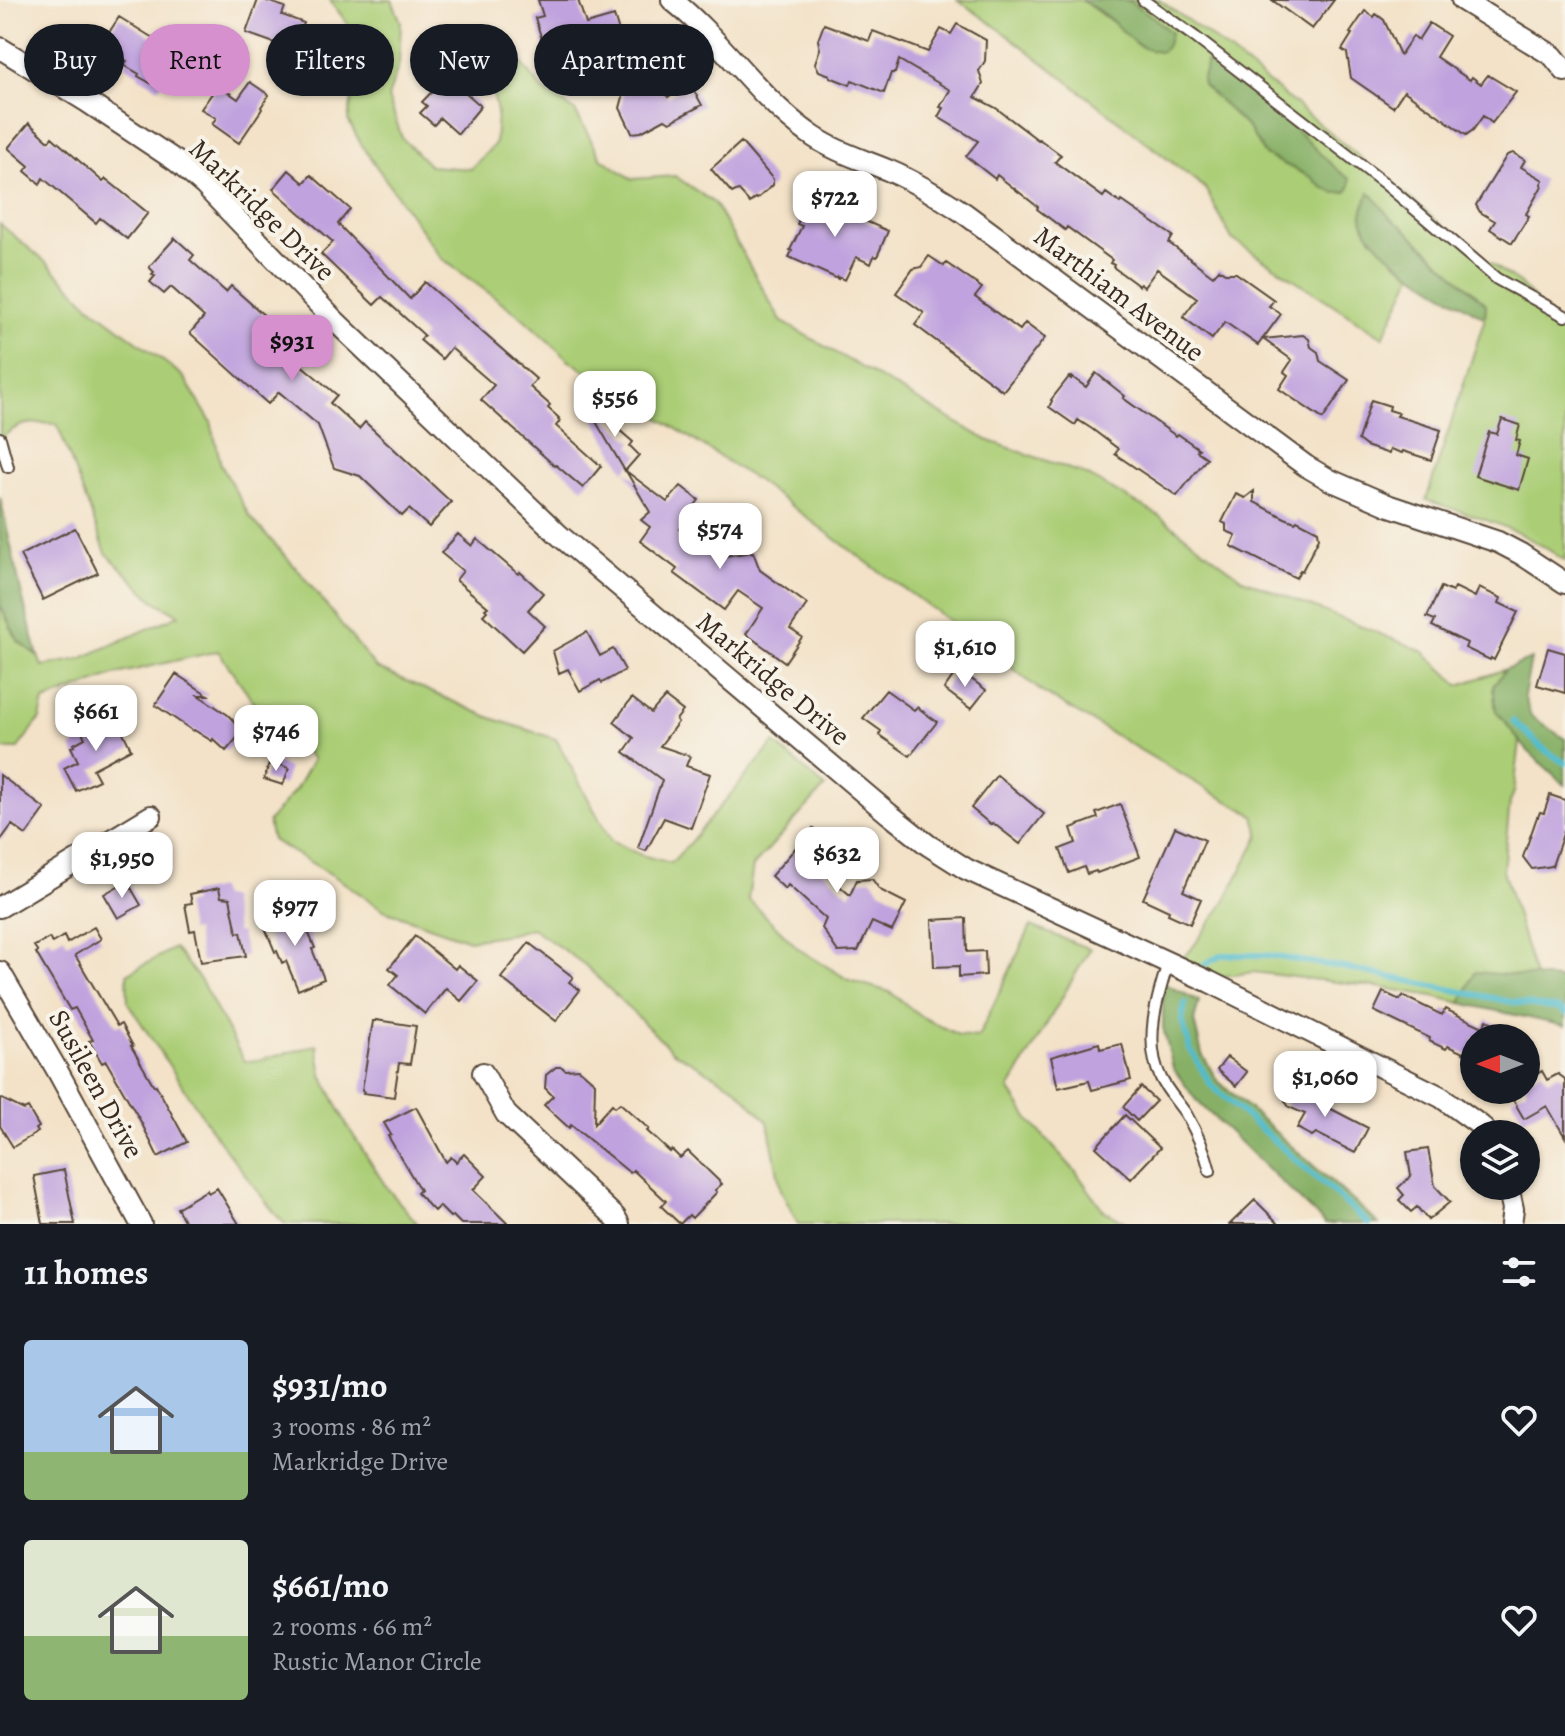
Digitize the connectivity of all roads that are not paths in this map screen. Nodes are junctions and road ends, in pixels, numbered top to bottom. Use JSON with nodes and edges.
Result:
{"nodes":[{"id":1,"x":672,"y":0,"type":"edge"},
{"id":2,"x":1143,"y":0,"type":"edge"},
{"id":3,"x":1462,"y":0,"type":"edge"},
{"id":4,"x":0,"y":48,"type":"edge"},
{"id":5,"x":1565,"y":71,"type":"edge"},
{"id":6,"x":1565,"y":316,"type":"edge"},
{"id":7,"x":0,"y":438,"type":"edge"},
{"id":8,"x":8,"y":467,"type":"dead end"},
{"id":9,"x":1565,"y":583,"type":"edge"},
{"id":10,"x":151,"y":816,"type":"dead end"},
{"id":11,"x":0,"y":907,"type":"edge"},
{"id":12,"x":1168,"y":963,"type":"junction"},
{"id":13,"x":0,"y":972,"type":"edge"},
{"id":14,"x":483,"y":1073,"type":"dead end"},
{"id":15,"x":1473,"y":1120,"type":"edge"},
{"id":16,"x":1210,"y":1171,"type":"dead end"},
{"id":17,"x":1511,"y":1200,"type":"edge"},
{"id":18,"x":141,"y":1224,"type":"edge"},
{"id":19,"x":619,"y":1224,"type":"edge"},
{"id":20,"x":1511,"y":1224,"type":"edge"}],
"edges":[{"from":1,"to":9,"type":"street","name":"Marthiam Avenue"},
{"from":2,"to":6,"type":"lane"},
{"from":3,"to":5,"type":"street"},
{"from":4,"to":12,"type":"street","name":"Markridge Drive"},
{"from":7,"to":8,"type":"lane"},
{"from":10,"to":11,"type":"street"},
{"from":12,"to":15,"type":"street","name":"Markridge Drive"},
{"from":12,"to":16,"type":"lane"},
{"from":13,"to":18,"type":"street","name":"Susileen Drive"},
{"from":14,"to":19,"type":"street"},
{"from":17,"to":20,"type":"street"}]}
